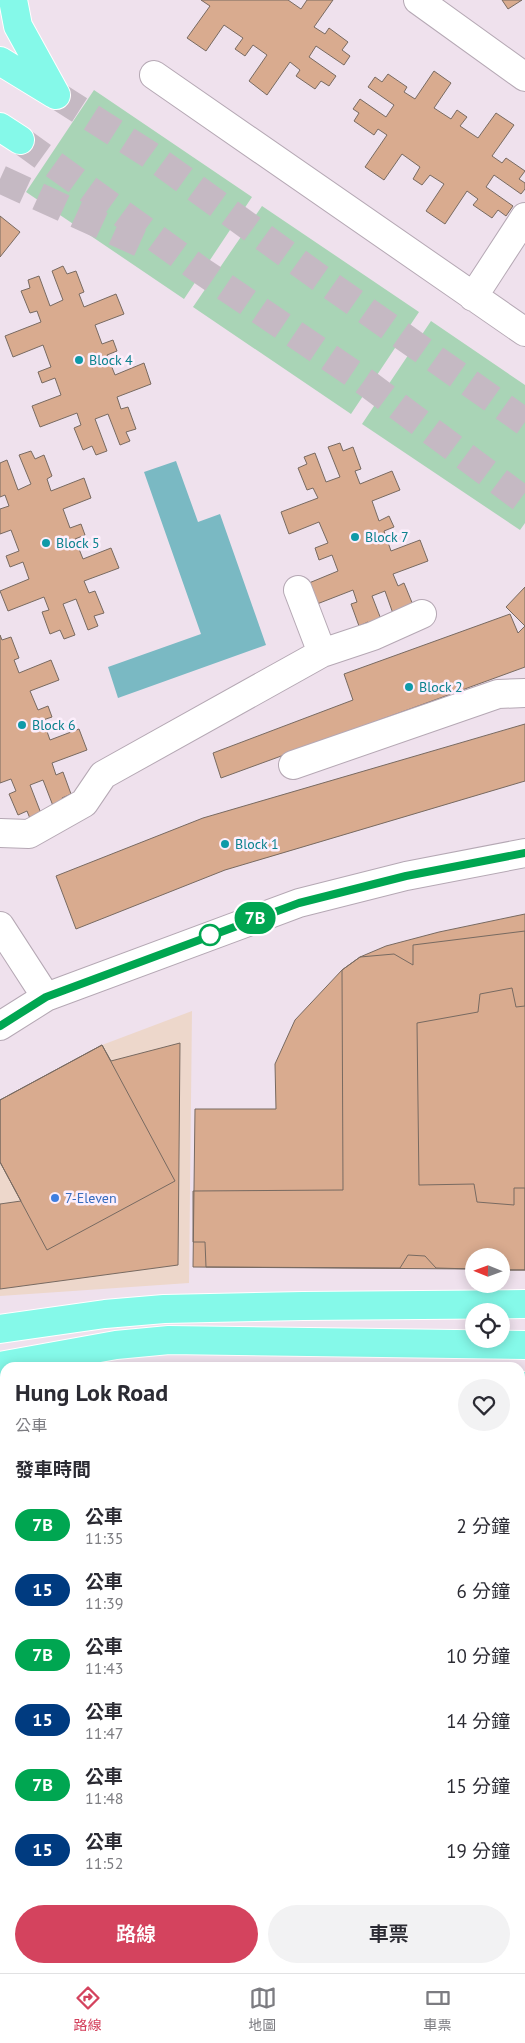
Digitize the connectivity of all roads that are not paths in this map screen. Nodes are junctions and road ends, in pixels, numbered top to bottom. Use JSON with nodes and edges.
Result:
{"nodes":[{"id":1,"x":13,"y":0,"type":"edge"},
{"id":2,"x":418,"y":0,"type":"edge"},
{"id":3,"x":0,"y":61,"type":"edge"},
{"id":4,"x":154,"y":74,"type":"dead end"},
{"id":5,"x":525,"y":77,"type":"edge"},
{"id":6,"x":525,"y":217,"type":"edge"},
{"id":7,"x":473,"y":296,"type":"junction"},
{"id":8,"x":525,"y":332,"type":"edge"},
{"id":9,"x":298,"y":590,"type":"dead end"},
{"id":10,"x":422,"y":614,"type":"dead end"},
{"id":11,"x":322,"y":653,"type":"junction"},
{"id":12,"x":525,"y":693,"type":"edge"},
{"id":13,"x":292,"y":764,"type":"dead end"},
{"id":14,"x":0,"y":833,"type":"edge"},
{"id":15,"x":525,"y":853,"type":"edge"},
{"id":16,"x":0,"y":926,"type":"edge"},
{"id":17,"x":46,"y":997,"type":"junction"},
{"id":18,"x":0,"y":1026,"type":"edge"},
{"id":19,"x":525,"y":1304,"type":"edge"},
{"id":20,"x":0,"y":1329,"type":"edge"},
{"id":21,"x":525,"y":1345,"type":"edge"},
{"id":22,"x":22,"y":1362,"type":"edge"}],
"edges":[{"from":1,"to":3,"type":"main road"},
{"from":2,"to":5,"type":"street"},
{"from":4,"to":7,"type":"street"},
{"from":6,"to":7,"type":"street"},
{"from":7,"to":8,"type":"street"},
{"from":9,"to":11,"type":"street"},
{"from":10,"to":11,"type":"street"},
{"from":11,"to":14,"type":"street"},
{"from":12,"to":13,"type":"street"},
{"from":15,"to":17,"type":"street"},
{"from":16,"to":17,"type":"street"},
{"from":17,"to":18,"type":"street"},
{"from":19,"to":20,"type":"main road"},
{"from":21,"to":22,"type":"main road"}]}
